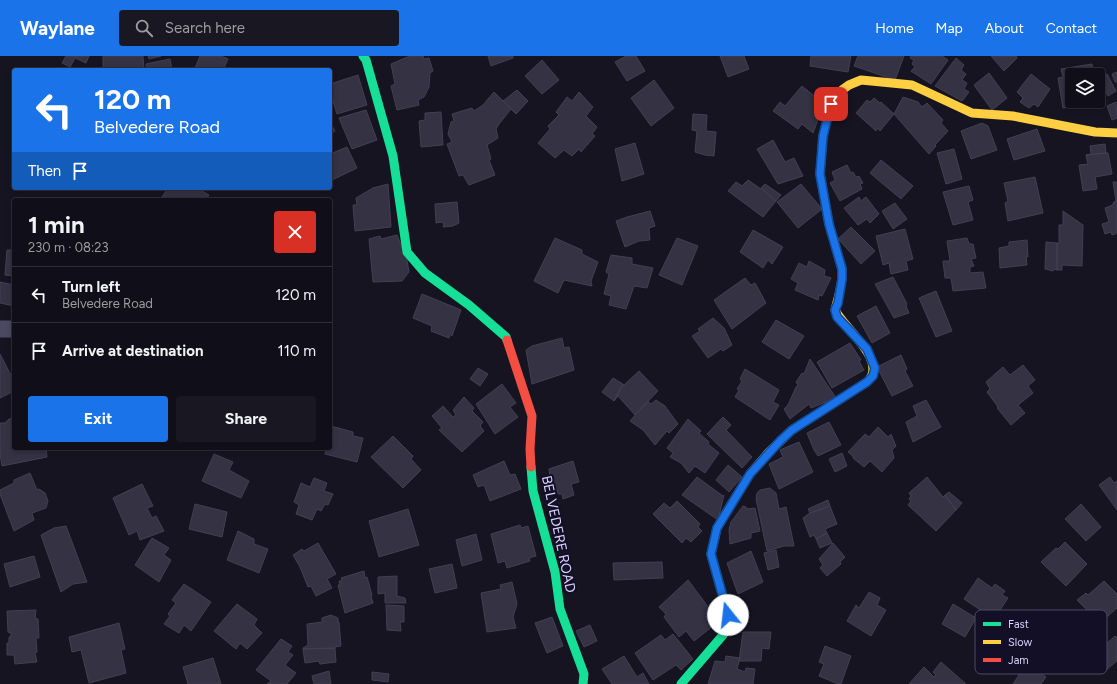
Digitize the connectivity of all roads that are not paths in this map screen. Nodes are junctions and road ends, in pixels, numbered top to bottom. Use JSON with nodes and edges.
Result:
{"nodes":[{"id":1,"x":363,"y":56,"type":"edge"},
{"id":2,"x":1117,"y":133,"type":"edge"},
{"id":3,"x":0,"y":329,"type":"edge"},
{"id":4,"x":12,"y":329,"type":"edge"},
{"id":5,"x":583,"y":684,"type":"edge"},
{"id":6,"x":681,"y":684,"type":"edge"}],
"edges":[{"from":1,"to":5,"type":"street","name":"BELVEDERE ROAD"},
{"from":2,"to":6,"type":"street"},
{"from":3,"to":4,"type":"street"}]}
